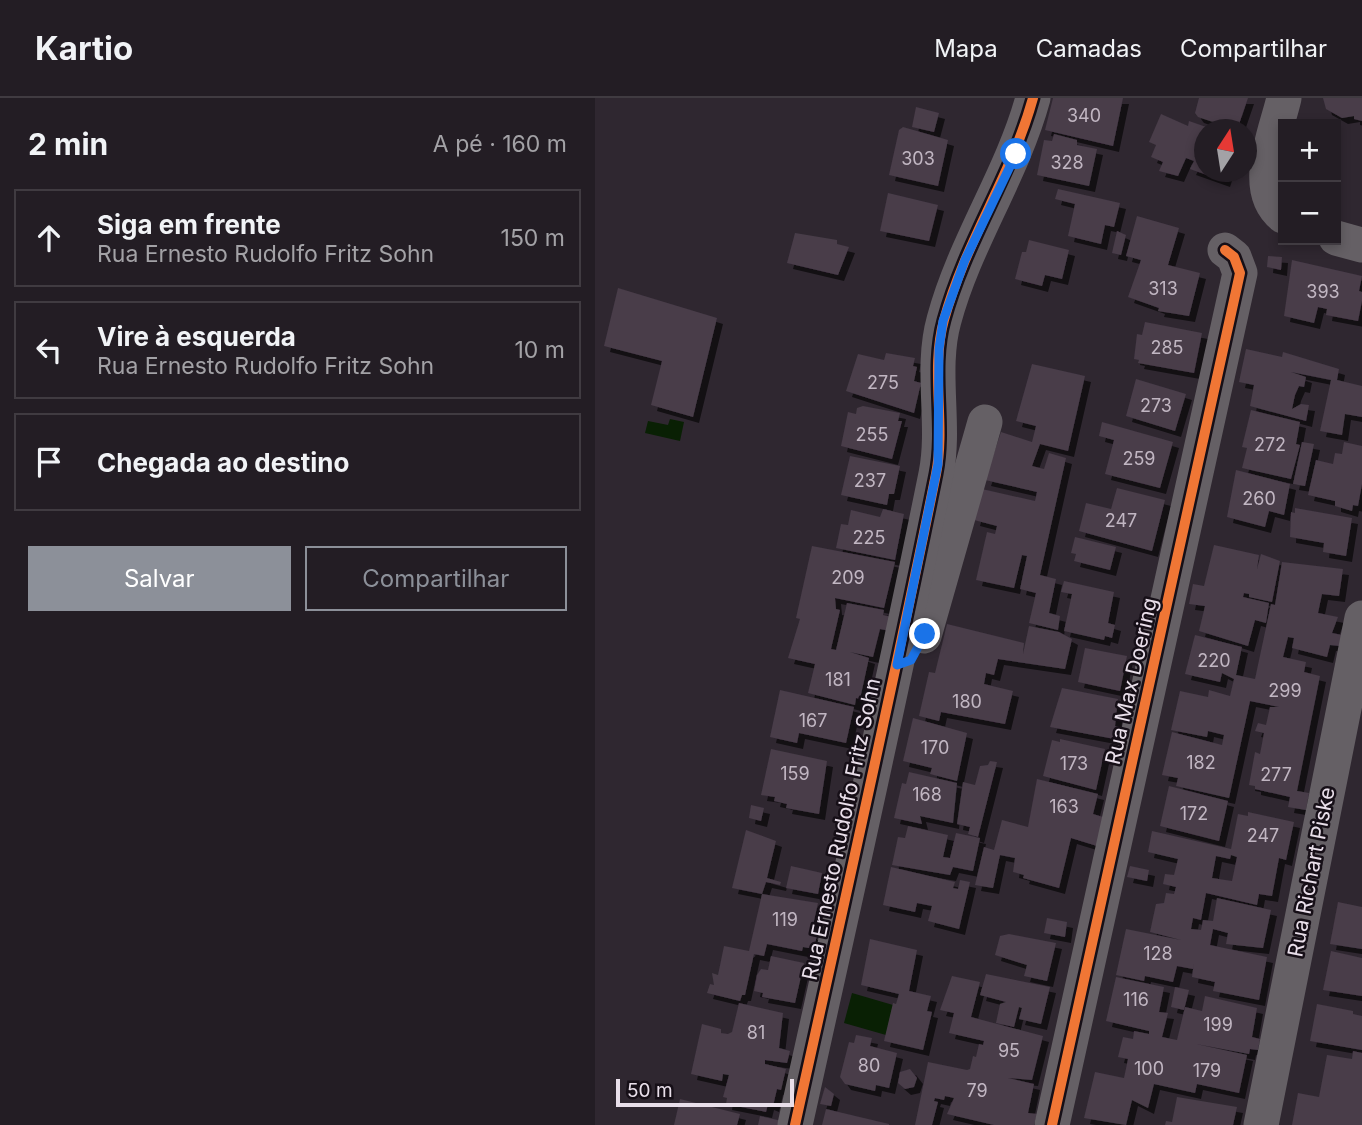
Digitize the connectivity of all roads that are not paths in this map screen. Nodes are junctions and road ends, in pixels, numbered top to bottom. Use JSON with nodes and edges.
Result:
{"nodes":[{"id":1,"x":1033,"y":98,"type":"edge"},
{"id":2,"x":1284,"y":98,"type":"edge"},
{"id":3,"x":1278,"y":212,"type":"edge"},
{"id":4,"x":1341,"y":239,"type":"edge"},
{"id":5,"x":1362,"y":245,"type":"edge"},
{"id":6,"x":1226,"y":250,"type":"dead end"},
{"id":7,"x":985,"y":422,"type":"dead end"},
{"id":8,"x":1362,"y":618,"type":"edge"},
{"id":9,"x":897,"y":665,"type":"junction"},
{"id":10,"x":795,"y":1125,"type":"edge"},
{"id":11,"x":1052,"y":1125,"type":"edge"},
{"id":12,"x":1261,"y":1125,"type":"edge"}],
"edges":[{"from":1,"to":9,"type":"street","name":"Rua Ernesto Rudolfo Fritz Sohn"},
{"from":2,"to":3,"type":"street"},
{"from":4,"to":5,"type":"street"},
{"from":6,"to":11,"type":"street","name":"Rua Max Doering"},
{"from":7,"to":9,"type":"street","name":"Rua Ernesto Rudolfo Fritz Sohn"},
{"from":8,"to":12,"type":"street","name":"Rua Richart Piske"},
{"from":9,"to":10,"type":"street","name":"Rua Ernesto Rudolfo Fritz Sohn"}]}
